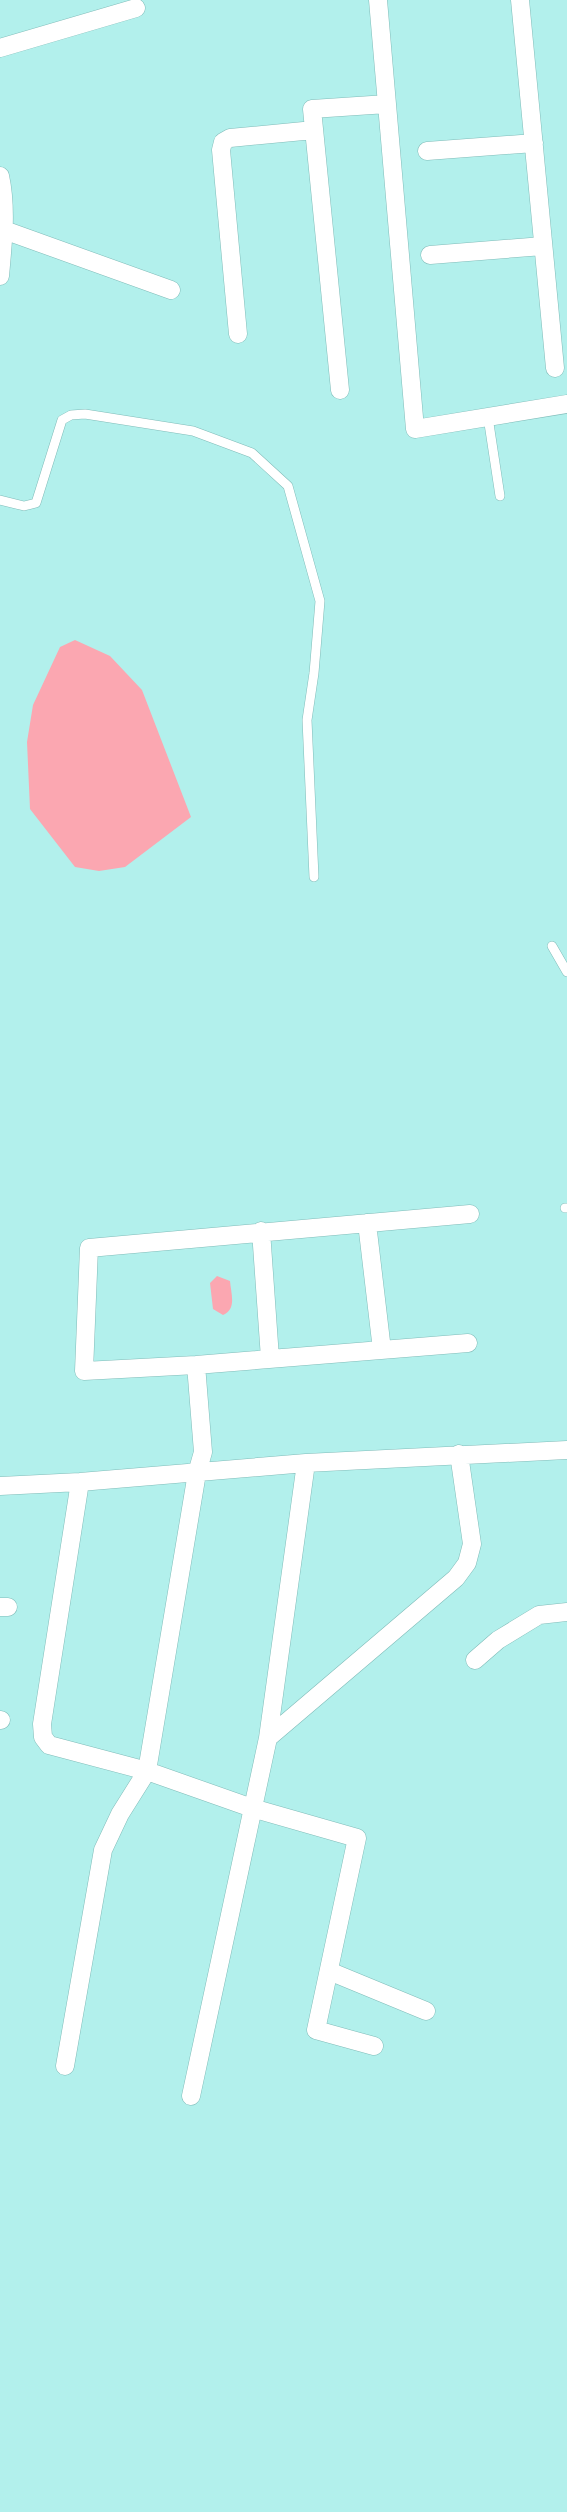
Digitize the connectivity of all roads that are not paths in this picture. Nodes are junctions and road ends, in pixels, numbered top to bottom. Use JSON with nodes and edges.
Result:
{"nodes":[{"id":1,"x":378,"y":0,"type":"edge"},
{"id":2,"x":520,"y":0,"type":"edge"},
{"id":3,"x":136,"y":8,"type":"dead end"},
{"id":4,"x":0,"y":48,"type":"edge"},
{"id":5,"x":387,"y":104,"type":"junction"},
{"id":6,"x":314,"y":130,"type":"junction"},
{"id":7,"x":534,"y":142,"type":"junction"},
{"id":8,"x":427,"y":151,"type":"dead end"},
{"id":9,"x":0,"y":176,"type":"edge"},
{"id":10,"x":4,"y":230,"type":"junction"},
{"id":11,"x":544,"y":246,"type":"junction"},
{"id":12,"x":430,"y":255,"type":"dead end"},
{"id":13,"x":0,"y":276,"type":"edge"},
{"id":14,"x":171,"y":290,"type":"dead end"},
{"id":15,"x":238,"y":334,"type":"dead end"},
{"id":16,"x":555,"y":368,"type":"dead end"},
{"id":17,"x":340,"y":390,"type":"dead end"},
{"id":18,"x":567,"y":404,"type":"edge"},
{"id":19,"x":488,"y":417,"type":"junction"},
{"id":20,"x":500,"y":496,"type":"dead end"},
{"id":21,"x":0,"y":500,"type":"edge"},
{"id":22,"x":314,"y":877,"type":"dead end"},
{"id":23,"x":552,"y":946,"type":"dead end"},
{"id":24,"x":567,"y":972,"type":"edge"},
{"id":25,"x":470,"y":1214,"type":"dead end"},
{"id":26,"x":367,"y":1223,"type":"junction"},
{"id":27,"x":261,"y":1232,"type":"junction"},
{"id":28,"x":468,"y":1344,"type":"dead end"},
{"id":29,"x":382,"y":1350,"type":"junction"},
{"id":30,"x":270,"y":1358,"type":"junction"},
{"id":31,"x":196,"y":1365,"type":"junction"},
{"id":32,"x":567,"y":1450,"type":"edge"},
{"id":33,"x":459,"y":1454,"type":"junction"},
{"id":34,"x":306,"y":1463,"type":"junction"},
{"id":35,"x":197,"y":1473,"type":"junction"},
{"id":36,"x":80,"y":1482,"type":"junction"},
{"id":37,"x":0,"y":1486,"type":"edge"},
{"id":38,"x":567,"y":1612,"type":"edge"},
{"id":39,"x":475,"y":1660,"type":"dead end"},
{"id":40,"x":268,"y":1738,"type":"junction"},
{"id":41,"x":147,"y":1771,"type":"junction"},
{"id":42,"x":252,"y":1808,"type":"junction"},
{"id":43,"x":329,"y":1971,"type":"junction"},
{"id":44,"x":426,"y":2011,"type":"dead end"},
{"id":45,"x":374,"y":2046,"type":"dead end"},
{"id":46,"x":65,"y":2066,"type":"dead end"},
{"id":47,"x":191,"y":2096,"type":"dead end"}],
"edges":[{"from":1,"to":5,"type":"street"},
{"from":2,"to":7,"type":"street"},
{"from":3,"to":4,"type":"street"},
{"from":5,"to":6,"type":"street"},
{"from":5,"to":19,"type":"street"},
{"from":6,"to":15,"type":"street"},
{"from":6,"to":17,"type":"street"},
{"from":7,"to":8,"type":"street"},
{"from":7,"to":11,"type":"street"},
{"from":9,"to":10,"type":"street"},
{"from":10,"to":13,"type":"street"},
{"from":10,"to":14,"type":"street"},
{"from":11,"to":12,"type":"street"},
{"from":11,"to":16,"type":"street"},
{"from":18,"to":19,"type":"street"},
{"from":19,"to":20,"type":"lane"},
{"from":21,"to":22,"type":"lane"},
{"from":23,"to":24,"type":"lane"},
{"from":25,"to":26,"type":"street"},
{"from":26,"to":27,"type":"street"},
{"from":26,"to":29,"type":"street"},
{"from":27,"to":30,"type":"street"},
{"from":27,"to":31,"type":"street"},
{"from":28,"to":29,"type":"street"},
{"from":29,"to":30,"type":"street"},
{"from":30,"to":31,"type":"street"},
{"from":31,"to":35,"type":"street"},
{"from":32,"to":33,"type":"street"},
{"from":33,"to":34,"type":"street"},
{"from":33,"to":40,"type":"street"},
{"from":34,"to":35,"type":"street"},
{"from":34,"to":40,"type":"street"},
{"from":35,"to":36,"type":"street"},
{"from":35,"to":41,"type":"street"},
{"from":36,"to":37,"type":"street"},
{"from":36,"to":41,"type":"street"},
{"from":38,"to":39,"type":"street"},
{"from":40,"to":42,"type":"street"},
{"from":41,"to":42,"type":"street"},
{"from":41,"to":46,"type":"street"},
{"from":42,"to":43,"type":"street"},
{"from":42,"to":47,"type":"street"},
{"from":43,"to":44,"type":"street"},
{"from":43,"to":45,"type":"street"}]}
